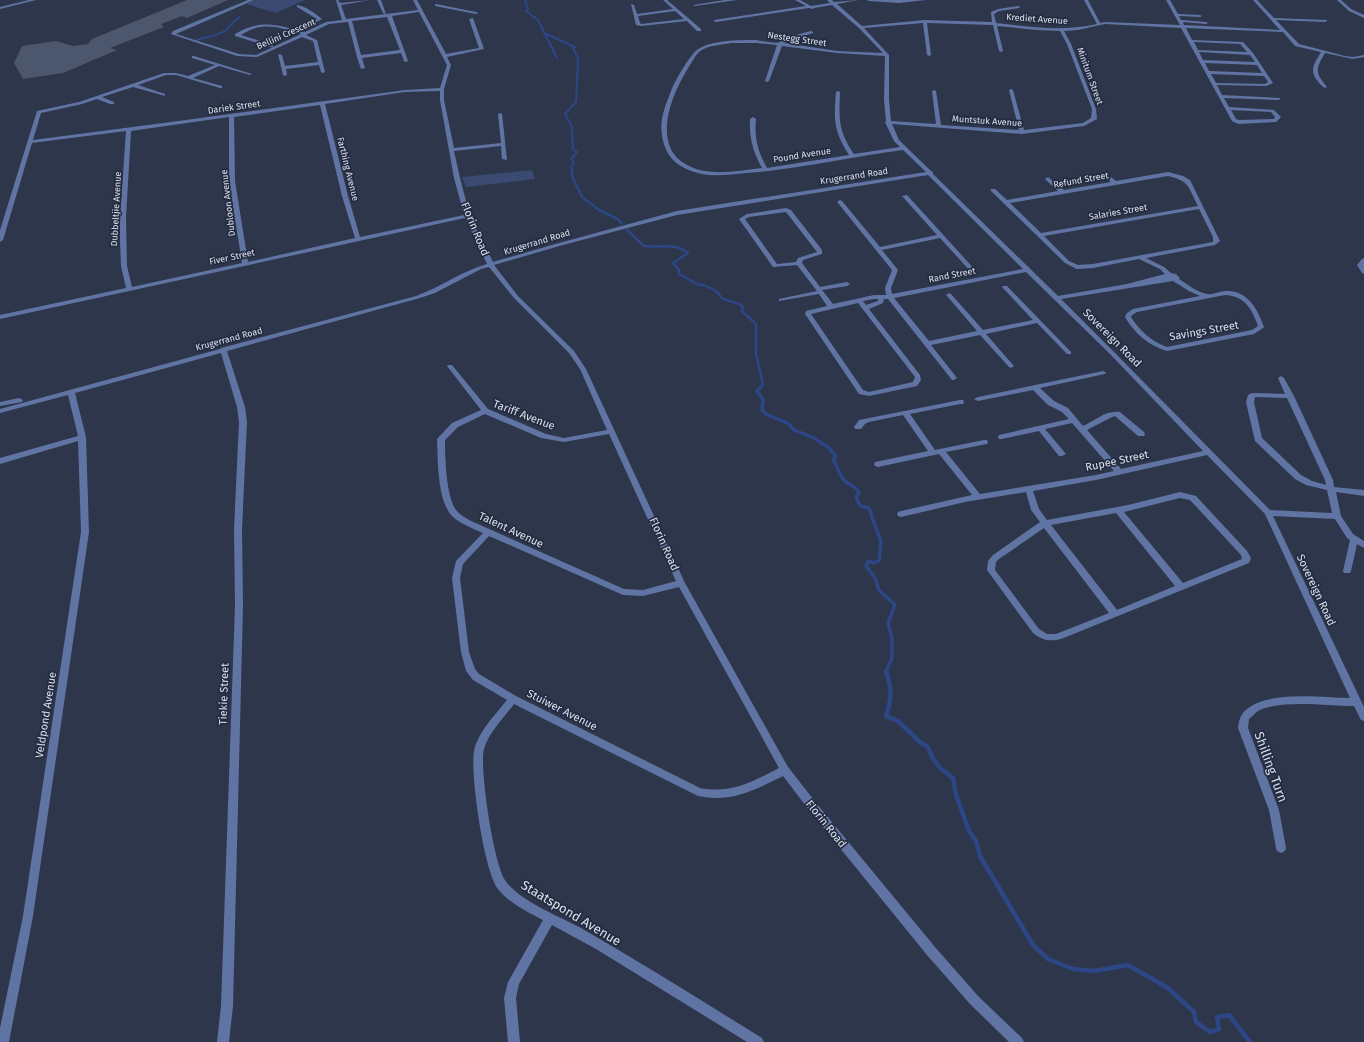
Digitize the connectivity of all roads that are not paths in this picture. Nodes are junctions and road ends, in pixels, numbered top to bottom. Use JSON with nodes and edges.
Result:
{"nodes":[{"id":1,"x":16,"y":0,"type":"edge"},
{"id":2,"x":34,"y":0,"type":"edge"},
{"id":3,"x":252,"y":0,"type":"edge"},
{"id":4,"x":369,"y":0,"type":"edge"},
{"id":5,"x":379,"y":0,"type":"edge"},
{"id":6,"x":415,"y":0,"type":"edge"},
{"id":7,"x":665,"y":0,"type":"edge"},
{"id":8,"x":735,"y":0,"type":"edge"},
{"id":9,"x":797,"y":0,"type":"edge"},
{"id":10,"x":829,"y":0,"type":"edge"},
{"id":11,"x":857,"y":0,"type":"edge"},
{"id":12,"x":869,"y":0,"type":"edge"},
{"id":13,"x":924,"y":0,"type":"edge"},
{"id":14,"x":1086,"y":0,"type":"edge"},
{"id":15,"x":1168,"y":0,"type":"edge"},
{"id":16,"x":1255,"y":0,"type":"edge"},
{"id":17,"x":1339,"y":0,"type":"edge"},
{"id":18,"x":337,"y":2,"type":"edge"},
{"id":19,"x":447,"y":3,"type":"dead end"},
{"id":20,"x":0,"y":4,"type":"edge"},
{"id":21,"x":834,"y":4,"type":"junction"},
{"id":22,"x":436,"y":5,"type":"dead end"},
{"id":23,"x":632,"y":5,"type":"dead end"},
{"id":24,"x":695,"y":5,"type":"dead end"},
{"id":25,"x":298,"y":6,"type":"dead end"},
{"id":26,"x":442,"y":6,"type":"junction"},
{"id":27,"x":1018,"y":7,"type":"dead end"},
{"id":28,"x":0,"y":8,"type":"edge"},
{"id":29,"x":811,"y":8,"type":"junction"},
{"id":30,"x":676,"y":10,"type":"junction"},
{"id":31,"x":421,"y":11,"type":"junction"},
{"id":32,"x":816,"y":11,"type":"dead end"},
{"id":33,"x":476,"y":13,"type":"dead end"},
{"id":34,"x":387,"y":14,"type":"junction"},
{"id":35,"x":636,"y":15,"type":"junction"},
{"id":36,"x":1177,"y":15,"type":"junction"},
{"id":37,"x":1200,"y":16,"type":"dead end"},
{"id":38,"x":1364,"y":17,"type":"edge"},
{"id":39,"x":471,"y":19,"type":"dead end"},
{"id":40,"x":1272,"y":19,"type":"junction"},
{"id":41,"x":688,"y":20,"type":"junction"},
{"id":42,"x":348,"y":21,"type":"junction"},
{"id":43,"x":716,"y":21,"type":"dead end"},
{"id":44,"x":925,"y":21,"type":"junction"},
{"id":45,"x":1180,"y":21,"type":"junction"},
{"id":46,"x":1325,"y":21,"type":"dead end"},
{"id":47,"x":1206,"y":23,"type":"dead end"},
{"id":48,"x":996,"y":24,"type":"junction"},
{"id":49,"x":1099,"y":24,"type":"junction"},
{"id":50,"x":861,"y":26,"type":"junction"},
{"id":51,"x":1184,"y":28,"type":"junction"},
{"id":52,"x":700,"y":30,"type":"dead end"},
{"id":53,"x":1061,"y":30,"type":"junction"},
{"id":54,"x":297,"y":31,"type":"junction"},
{"id":55,"x":1284,"y":31,"type":"junction"},
{"id":56,"x":811,"y":32,"type":"dead end"},
{"id":57,"x":304,"y":35,"type":"junction"},
{"id":58,"x":1191,"y":41,"type":"junction"},
{"id":59,"x":780,"y":44,"type":"junction"},
{"id":60,"x":271,"y":46,"type":"dead end"},
{"id":61,"x":706,"y":48,"type":"joint"},
{"id":62,"x":402,"y":51,"type":"junction"},
{"id":63,"x":1001,"y":51,"type":"dead end"},
{"id":64,"x":1197,"y":51,"type":"junction"},
{"id":65,"x":1323,"y":53,"type":"junction"},
{"id":66,"x":1250,"y":54,"type":"junction"},
{"id":67,"x":280,"y":55,"type":"dead end"},
{"id":68,"x":887,"y":55,"type":"junction"},
{"id":69,"x":929,"y":55,"type":"dead end"},
{"id":70,"x":444,"y":56,"type":"junction"},
{"id":71,"x":1364,"y":56,"type":"edge"},
{"id":72,"x":359,"y":57,"type":"junction"},
{"id":73,"x":194,"y":58,"type":"dead end"},
{"id":74,"x":406,"y":61,"type":"dead end"},
{"id":75,"x":1202,"y":61,"type":"junction"},
{"id":76,"x":321,"y":63,"type":"junction"},
{"id":77,"x":1257,"y":64,"type":"junction"},
{"id":78,"x":218,"y":65,"type":"junction"},
{"id":79,"x":283,"y":68,"type":"junction"},
{"id":80,"x":363,"y":68,"type":"dead end"},
{"id":81,"x":323,"y":72,"type":"dead end"},
{"id":82,"x":1208,"y":72,"type":"junction"},
{"id":83,"x":250,"y":74,"type":"dead end"},
{"id":84,"x":285,"y":75,"type":"dead end"},
{"id":85,"x":1265,"y":75,"type":"junction"},
{"id":86,"x":188,"y":78,"type":"junction"},
{"id":87,"x":767,"y":81,"type":"dead end"},
{"id":88,"x":1215,"y":84,"type":"junction"},
{"id":89,"x":133,"y":85,"type":"junction"},
{"id":90,"x":220,"y":87,"type":"dead end"},
{"id":91,"x":1326,"y":87,"type":"dead end"},
{"id":92,"x":442,"y":89,"type":"junction"},
{"id":93,"x":1011,"y":90,"type":"dead end"},
{"id":94,"x":934,"y":91,"type":"dead end"},
{"id":95,"x":838,"y":92,"type":"dead end"},
{"id":96,"x":163,"y":95,"type":"dead end"},
{"id":97,"x":1222,"y":96,"type":"junction"},
{"id":98,"x":97,"y":97,"type":"junction"},
{"id":99,"x":1278,"y":98,"type":"dead end"},
{"id":100,"x":112,"y":103,"type":"dead end"},
{"id":101,"x":322,"y":103,"type":"junction"},
{"id":102,"x":1228,"y":108,"type":"junction"},
{"id":103,"x":500,"y":114,"type":"dead end"},
{"id":104,"x":231,"y":116,"type":"junction"},
{"id":105,"x":753,"y":119,"type":"dead end"},
{"id":106,"x":888,"y":122,"type":"junction"},
{"id":107,"x":1084,"y":124,"type":"joint"},
{"id":108,"x":939,"y":126,"type":"junction"},
{"id":109,"x":129,"y":129,"type":"junction"},
{"id":110,"x":1022,"y":132,"type":"junction"},
{"id":111,"x":30,"y":142,"type":"junction"},
{"id":112,"x":503,"y":144,"type":"junction"},
{"id":113,"x":903,"y":148,"type":"junction"},
{"id":114,"x":452,"y":150,"type":"junction"},
{"id":115,"x":852,"y":155,"type":"junction"},
{"id":116,"x":505,"y":159,"type":"dead end"},
{"id":117,"x":765,"y":170,"type":"junction"},
{"id":118,"x":931,"y":174,"type":"junction"},
{"id":119,"x":1107,"y":176,"type":"dead end"},
{"id":120,"x":1048,"y":179,"type":"dead end"},
{"id":121,"x":1115,"y":183,"type":"junction"},
{"id":122,"x":993,"y":190,"type":"dead end"},
{"id":123,"x":1062,"y":192,"type":"junction"},
{"id":124,"x":905,"y":196,"type":"dead end"},
{"id":125,"x":840,"y":202,"type":"dead end"},
{"id":126,"x":1006,"y":202,"type":"junction"},
{"id":127,"x":1200,"y":207,"type":"junction"},
{"id":128,"x":467,"y":216,"type":"junction"},
{"id":129,"x":1039,"y":235,"type":"junction"},
{"id":130,"x":941,"y":236,"type":"junction"},
{"id":131,"x":358,"y":239,"type":"junction"},
{"id":132,"x":0,"y":240,"type":"edge"},
{"id":133,"x":879,"y":249,"type":"junction"},
{"id":134,"x":1157,"y":254,"type":"junction"},
{"id":135,"x":1138,"y":257,"type":"junction"},
{"id":136,"x":1364,"y":260,"type":"edge"},
{"id":137,"x":245,"y":263,"type":"junction"},
{"id":138,"x":799,"y":263,"type":"junction"},
{"id":139,"x":491,"y":265,"type":"junction"},
{"id":140,"x":1162,"y":268,"type":"junction"},
{"id":141,"x":1027,"y":270,"type":"junction"},
{"id":142,"x":974,"y":272,"type":"dead end"},
{"id":143,"x":1364,"y":272,"type":"edge"},
{"id":144,"x":1170,"y":275,"type":"junction"},
{"id":145,"x":1178,"y":282,"type":"junction"},
{"id":146,"x":847,"y":284,"type":"dead end"},
{"id":147,"x":1130,"y":285,"type":"junction"},
{"id":148,"x":1005,"y":287,"type":"dead end"},
{"id":149,"x":129,"y":288,"type":"junction"},
{"id":150,"x":820,"y":291,"type":"junction"},
{"id":151,"x":949,"y":295,"type":"dead end"},
{"id":152,"x":890,"y":296,"type":"junction"},
{"id":153,"x":1207,"y":296,"type":"junction"},
{"id":154,"x":882,"y":298,"type":"junction"},
{"id":155,"x":1056,"y":298,"type":"junction"},
{"id":156,"x":781,"y":300,"type":"dead end"},
{"id":157,"x":859,"y":300,"type":"junction"},
{"id":158,"x":1186,"y":300,"type":"junction"},
{"id":159,"x":831,"y":306,"type":"junction"},
{"id":160,"x":865,"y":308,"type":"junction"},
{"id":161,"x":0,"y":317,"type":"edge"},
{"id":162,"x":1038,"y":321,"type":"junction"},
{"id":163,"x":982,"y":332,"type":"junction"},
{"id":164,"x":926,"y":344,"type":"junction"},
{"id":165,"x":223,"y":350,"type":"junction"},
{"id":166,"x":1068,"y":353,"type":"dead end"},
{"id":167,"x":450,"y":366,"type":"dead end"},
{"id":168,"x":1011,"y":366,"type":"dead end"},
{"id":169,"x":1103,"y":373,"type":"dead end"},
{"id":170,"x":954,"y":378,"type":"dead end"},
{"id":171,"x":1281,"y":378,"type":"dead end"},
{"id":172,"x":1034,"y":387,"type":"junction"},
{"id":173,"x":71,"y":391,"type":"junction"},
{"id":174,"x":1290,"y":396,"type":"junction"},
{"id":175,"x":42,"y":399,"type":"junction"},
{"id":176,"x":978,"y":399,"type":"dead end"},
{"id":177,"x":960,"y":402,"type":"dead end"},
{"id":178,"x":0,"y":404,"type":"edge"},
{"id":179,"x":0,"y":410,"type":"edge"},
{"id":180,"x":485,"y":411,"type":"junction"},
{"id":181,"x":905,"y":413,"type":"junction"},
{"id":182,"x":1075,"y":420,"type":"junction"},
{"id":183,"x":858,"y":427,"type":"dead end"},
{"id":184,"x":1040,"y":429,"type":"junction"},
{"id":185,"x":1083,"y":430,"type":"junction"},
{"id":186,"x":612,"y":431,"type":"junction"},
{"id":187,"x":1141,"y":434,"type":"dead end"},
{"id":188,"x":82,"y":437,"type":"junction"},
{"id":189,"x":1002,"y":437,"type":"dead end"},
{"id":190,"x":984,"y":442,"type":"dead end"},
{"id":191,"x":941,"y":451,"type":"junction"},
{"id":192,"x":1208,"y":452,"type":"junction"},
{"id":193,"x":932,"y":453,"type":"junction"},
{"id":194,"x":1062,"y":454,"type":"dead end"},
{"id":195,"x":0,"y":461,"type":"edge"},
{"id":196,"x":878,"y":464,"type":"dead end"},
{"id":197,"x":1118,"y":472,"type":"junction"},
{"id":198,"x":1029,"y":489,"type":"junction"},
{"id":199,"x":1332,"y":489,"type":"junction"},
{"id":200,"x":1364,"y":493,"type":"edge"},
{"id":201,"x":978,"y":497,"type":"junction"},
{"id":202,"x":1118,"y":510,"type":"junction"},
{"id":203,"x":1268,"y":513,"type":"junction"},
{"id":204,"x":901,"y":514,"type":"dead end"},
{"id":205,"x":1337,"y":516,"type":"junction"},
{"id":206,"x":1045,"y":524,"type":"junction"},
{"id":207,"x":488,"y":532,"type":"junction"},
{"id":208,"x":1354,"y":540,"type":"junction"},
{"id":209,"x":1364,"y":545,"type":"edge"},
{"id":210,"x":1347,"y":571,"type":"dead end"},
{"id":211,"x":681,"y":583,"type":"junction"},
{"id":212,"x":1181,"y":587,"type":"junction"},
{"id":213,"x":1115,"y":614,"type":"junction"},
{"id":214,"x":513,"y":699,"type":"junction"},
{"id":215,"x":1358,"y":702,"type":"junction"},
{"id":216,"x":1364,"y":717,"type":"edge"},
{"id":217,"x":785,"y":770,"type":"junction"},
{"id":218,"x":1281,"y":848,"type":"dead end"},
{"id":219,"x":550,"y":918,"type":"junction"},
{"id":220,"x":3,"y":1042,"type":"edge"},
{"id":221,"x":223,"y":1042,"type":"edge"},
{"id":222,"x":514,"y":1042,"type":"edge"},
{"id":223,"x":758,"y":1042,"type":"edge"},
{"id":224,"x":1018,"y":1042,"type":"edge"}],
"edges":[{"from":1,"to":20,"type":"street"},
{"from":2,"to":28,"type":"street"},
{"from":3,"to":57,"type":"street","name":"Bellini Crescent"},
{"from":4,"to":18,"type":"street"},
{"from":5,"to":34,"type":"street"},
{"from":6,"to":31,"type":"street","name":"Florin Road"},
{"from":7,"to":30,"type":"street"},
{"from":8,"to":24,"type":"street"},
{"from":9,"to":29,"type":"street"},
{"from":10,"to":21,"type":"street"},
{"from":11,"to":21,"type":"street"},
{"from":12,"to":13,"type":"street"},
{"from":14,"to":49,"type":"street"},
{"from":15,"to":36,"type":"street"},
{"from":16,"to":40,"type":"street"},
{"from":17,"to":38,"type":"street"},
{"from":18,"to":42,"type":"street"},
{"from":19,"to":26,"type":"street"},
{"from":21,"to":29,"type":"street"},
{"from":21,"to":50,"type":"street"},
{"from":22,"to":26,"type":"street"},
{"from":23,"to":35,"type":"street"},
{"from":25,"to":54,"type":"street"},
{"from":26,"to":33,"type":"street"},
{"from":27,"to":48,"type":"street"},
{"from":29,"to":32,"type":"street"},
{"from":29,"to":43,"type":"street"},
{"from":30,"to":35,"type":"street"},
{"from":30,"to":41,"type":"street"},
{"from":31,"to":34,"type":"street","name":"Bellini Crescent"},
{"from":31,"to":70,"type":"street","name":"Florin Road"},
{"from":34,"to":42,"type":"street","name":"Bellini Crescent"},
{"from":34,"to":62,"type":"street"},
{"from":35,"to":41,"type":"street"},
{"from":36,"to":37,"type":"street"},
{"from":36,"to":45,"type":"street"},
{"from":39,"to":70,"type":"street"},
{"from":40,"to":46,"type":"street"},
{"from":40,"to":55,"type":"street"},
{"from":41,"to":52,"type":"street"},
{"from":42,"to":57,"type":"street","name":"Bellini Crescent"},
{"from":42,"to":72,"type":"street"},
{"from":44,"to":48,"type":"street","name":"Krediet Avenue"},
{"from":44,"to":50,"type":"street","name":"Krediet Avenue"},
{"from":44,"to":69,"type":"street"},
{"from":45,"to":47,"type":"street"},
{"from":45,"to":51,"type":"street"},
{"from":48,"to":53,"type":"street","name":"Krediet Avenue"},
{"from":48,"to":63,"type":"street"},
{"from":49,"to":51,"type":"street","name":"Krediet Avenue"},
{"from":49,"to":53,"type":"street","name":"Krediet Avenue"},
{"from":50,"to":68,"type":"street"},
{"from":51,"to":55,"type":"street","name":"Krediet Avenue"},
{"from":51,"to":58,"type":"street"},
{"from":53,"to":107,"type":"street","name":"Minitum Street"},
{"from":54,"to":57,"type":"street"},
{"from":54,"to":60,"type":"street"},
{"from":55,"to":65,"type":"street"},
{"from":56,"to":59,"type":"street"},
{"from":57,"to":76,"type":"street"},
{"from":58,"to":64,"type":"street"},
{"from":58,"to":66,"type":"street"},
{"from":59,"to":61,"type":"street","name":"Nestegg Street"},
{"from":59,"to":68,"type":"street","name":"Nestegg Street"},
{"from":59,"to":87,"type":"street"},
{"from":61,"to":117,"type":"street","name":"Pound Avenue"},
{"from":62,"to":72,"type":"street"},
{"from":62,"to":74,"type":"street"},
{"from":64,"to":66,"type":"street"},
{"from":64,"to":75,"type":"street"},
{"from":65,"to":71,"type":"street"},
{"from":65,"to":91,"type":"street"},
{"from":66,"to":77,"type":"street"},
{"from":67,"to":79,"type":"street"},
{"from":68,"to":106,"type":"street","name":"Sovereign Road"},
{"from":70,"to":92,"type":"street","name":"Florin Road"},
{"from":72,"to":80,"type":"street"},
{"from":73,"to":78,"type":"street"},
{"from":75,"to":77,"type":"street"},
{"from":75,"to":82,"type":"street"},
{"from":76,"to":79,"type":"street"},
{"from":76,"to":81,"type":"street"},
{"from":77,"to":85,"type":"street"},
{"from":78,"to":83,"type":"street"},
{"from":78,"to":86,"type":"street"},
{"from":79,"to":84,"type":"street"},
{"from":82,"to":85,"type":"street"},
{"from":82,"to":88,"type":"street"},
{"from":85,"to":88,"type":"street"},
{"from":86,"to":89,"type":"street"},
{"from":86,"to":90,"type":"street"},
{"from":88,"to":97,"type":"street"},
{"from":89,"to":96,"type":"street"},
{"from":89,"to":98,"type":"street"},
{"from":92,"to":101,"type":"street","name":"Dariek Street"},
{"from":92,"to":114,"type":"street","name":"Florin Road"},
{"from":93,"to":110,"type":"street"},
{"from":94,"to":108,"type":"street"},
{"from":95,"to":115,"type":"street"},
{"from":97,"to":99,"type":"street"},
{"from":97,"to":102,"type":"street"},
{"from":98,"to":100,"type":"street"},
{"from":98,"to":111,"type":"street"},
{"from":101,"to":104,"type":"street","name":"Dariek Street"},
{"from":101,"to":131,"type":"street","name":"Farthing Avenue"},
{"from":102,"to":102,"type":"street"},
{"from":103,"to":112,"type":"street"},
{"from":104,"to":109,"type":"street","name":"Dariek Street"},
{"from":104,"to":137,"type":"street","name":"Dubloon Avenue"},
{"from":105,"to":117,"type":"street"},
{"from":106,"to":108,"type":"street","name":"Muntstuk Avenue"},
{"from":106,"to":113,"type":"street","name":"Sovereign Road"},
{"from":107,"to":110,"type":"street","name":"Muntstuk Avenue"},
{"from":108,"to":110,"type":"street","name":"Muntstuk Avenue"},
{"from":109,"to":111,"type":"street","name":"Dariek Street"},
{"from":109,"to":149,"type":"street","name":"Dubbeltjie Avenue"},
{"from":111,"to":132,"type":"street"},
{"from":112,"to":114,"type":"street"},
{"from":112,"to":116,"type":"street"},
{"from":113,"to":115,"type":"street","name":"Pound Avenue"},
{"from":113,"to":118,"type":"street","name":"Sovereign Road"},
{"from":114,"to":128,"type":"street","name":"Florin Road"},
{"from":115,"to":117,"type":"street","name":"Pound Avenue"},
{"from":118,"to":139,"type":"street","name":"Krugerrand Road"},
{"from":118,"to":141,"type":"street","name":"Sovereign Road"},
{"from":119,"to":121,"type":"street"},
{"from":120,"to":123,"type":"street"},
{"from":121,"to":123,"type":"street","name":"Refund Street"},
{"from":121,"to":127,"type":"street","name":"Refund Street"},
{"from":122,"to":126,"type":"street"},
{"from":123,"to":126,"type":"street","name":"Refund Street"},
{"from":124,"to":130,"type":"street"},
{"from":125,"to":133,"type":"street"},
{"from":126,"to":129,"type":"street","name":"Refund Street"},
{"from":127,"to":129,"type":"street","name":"Salaries Street"},
{"from":127,"to":134,"type":"street","name":"Refund Street"},
{"from":128,"to":131,"type":"street","name":"Fiver Street"},
{"from":128,"to":139,"type":"street","name":"Florin Road"},
{"from":129,"to":135,"type":"street","name":"Refund Street"},
{"from":130,"to":133,"type":"street"},
{"from":130,"to":142,"type":"street"},
{"from":131,"to":137,"type":"street","name":"Fiver Street"},
{"from":133,"to":152,"type":"street"},
{"from":134,"to":135,"type":"street","name":"Refund Street"},
{"from":134,"to":140,"type":"street"},
{"from":135,"to":140,"type":"street"},
{"from":136,"to":143,"type":"street"},
{"from":137,"to":149,"type":"street","name":"Fiver Street"},
{"from":138,"to":138,"type":"street"},
{"from":138,"to":150,"type":"street"},
{"from":139,"to":165,"type":"street","name":"Krugerrand Road"},
{"from":139,"to":186,"type":"street","name":"Florin Road"},
{"from":140,"to":144,"type":"street"},
{"from":141,"to":152,"type":"street","name":"Rand Street"},
{"from":141,"to":155,"type":"street","name":"Sovereign Road"},
{"from":144,"to":145,"type":"street","name":"Savings Street"},
{"from":144,"to":147,"type":"street"},
{"from":145,"to":147,"type":"street"},
{"from":145,"to":153,"type":"street","name":"Savings Street"},
{"from":145,"to":158,"type":"street"},
{"from":146,"to":150,"type":"street"},
{"from":147,"to":155,"type":"street"},
{"from":148,"to":162,"type":"street"},
{"from":149,"to":161,"type":"street","name":"Fiver Street"},
{"from":150,"to":156,"type":"street"},
{"from":150,"to":159,"type":"street"},
{"from":151,"to":163,"type":"street"},
{"from":152,"to":154,"type":"street","name":"Rand Street"},
{"from":152,"to":164,"type":"street"},
{"from":153,"to":158,"type":"street","name":"Savings Street"},
{"from":153,"to":158,"type":"street","name":"Savings Street"},
{"from":154,"to":157,"type":"street"},
{"from":154,"to":160,"type":"street"},
{"from":155,"to":192,"type":"street","name":"Sovereign Road"},
{"from":157,"to":159,"type":"street"},
{"from":157,"to":160,"type":"street"},
{"from":159,"to":160,"type":"street"},
{"from":162,"to":163,"type":"street"},
{"from":162,"to":166,"type":"street"},
{"from":163,"to":164,"type":"street"},
{"from":163,"to":168,"type":"street"},
{"from":164,"to":170,"type":"street"},
{"from":165,"to":173,"type":"street","name":"Krugerrand Road"},
{"from":165,"to":221,"type":"street","name":"Tiekie Street"},
{"from":167,"to":180,"type":"street","name":"Tariff Avenue"},
{"from":169,"to":172,"type":"street"},
{"from":171,"to":174,"type":"street"},
{"from":172,"to":176,"type":"street"},
{"from":172,"to":182,"type":"street"},
{"from":173,"to":175,"type":"street","name":"Krugerrand Road"},
{"from":173,"to":188,"type":"street","name":"Veldpond Avenue"},
{"from":174,"to":199,"type":"street"},
{"from":174,"to":199,"type":"street"},
{"from":175,"to":178,"type":"street","name":"Krugerrand Road"},
{"from":175,"to":179,"type":"street","name":"Krugerrand Road"},
{"from":177,"to":181,"type":"street"},
{"from":180,"to":186,"type":"street","name":"Tariff Avenue"},
{"from":180,"to":207,"type":"street","name":"Talent Avenue"},
{"from":181,"to":183,"type":"street"},
{"from":181,"to":193,"type":"street"},
{"from":182,"to":184,"type":"street"},
{"from":182,"to":185,"type":"street"},
{"from":184,"to":189,"type":"street"},
{"from":184,"to":194,"type":"street"},
{"from":185,"to":187,"type":"street"},
{"from":185,"to":197,"type":"street"},
{"from":186,"to":211,"type":"street","name":"Florin Road"},
{"from":188,"to":195,"type":"street"},
{"from":188,"to":220,"type":"street","name":"Veldpond Avenue"},
{"from":190,"to":191,"type":"street"},
{"from":191,"to":193,"type":"street"},
{"from":191,"to":201,"type":"street"},
{"from":192,"to":197,"type":"street","name":"Rupee Street"},
{"from":192,"to":203,"type":"street","name":"Sovereign Road"},
{"from":193,"to":196,"type":"street"},
{"from":197,"to":198,"type":"street","name":"Rupee Street"},
{"from":198,"to":201,"type":"street","name":"Rupee Street"},
{"from":198,"to":206,"type":"street"},
{"from":199,"to":200,"type":"street"},
{"from":199,"to":205,"type":"street"},
{"from":201,"to":204,"type":"street","name":"Rupee Street"},
{"from":202,"to":206,"type":"street"},
{"from":202,"to":212,"type":"street"},
{"from":202,"to":212,"type":"street"},
{"from":203,"to":205,"type":"street"},
{"from":203,"to":215,"type":"street","name":"Sovereign Road"},
{"from":205,"to":208,"type":"street"},
{"from":206,"to":213,"type":"street"},
{"from":206,"to":213,"type":"street"},
{"from":207,"to":211,"type":"street","name":"Talent Avenue"},
{"from":207,"to":214,"type":"street","name":"Stuiwer Avenue"},
{"from":208,"to":209,"type":"street"},
{"from":208,"to":210,"type":"street"},
{"from":211,"to":217,"type":"street","name":"Florin Road"},
{"from":212,"to":213,"type":"street"},
{"from":214,"to":217,"type":"street","name":"Stuiwer Avenue"},
{"from":214,"to":219,"type":"street","name":"Staatspond Avenue"},
{"from":215,"to":216,"type":"street","name":"Sovereign Road"},
{"from":215,"to":218,"type":"street","name":"Shilling Turn"},
{"from":217,"to":224,"type":"street","name":"Florin Road"},
{"from":219,"to":222,"type":"street"},
{"from":219,"to":223,"type":"street","name":"Staatspond Avenue"}]}
